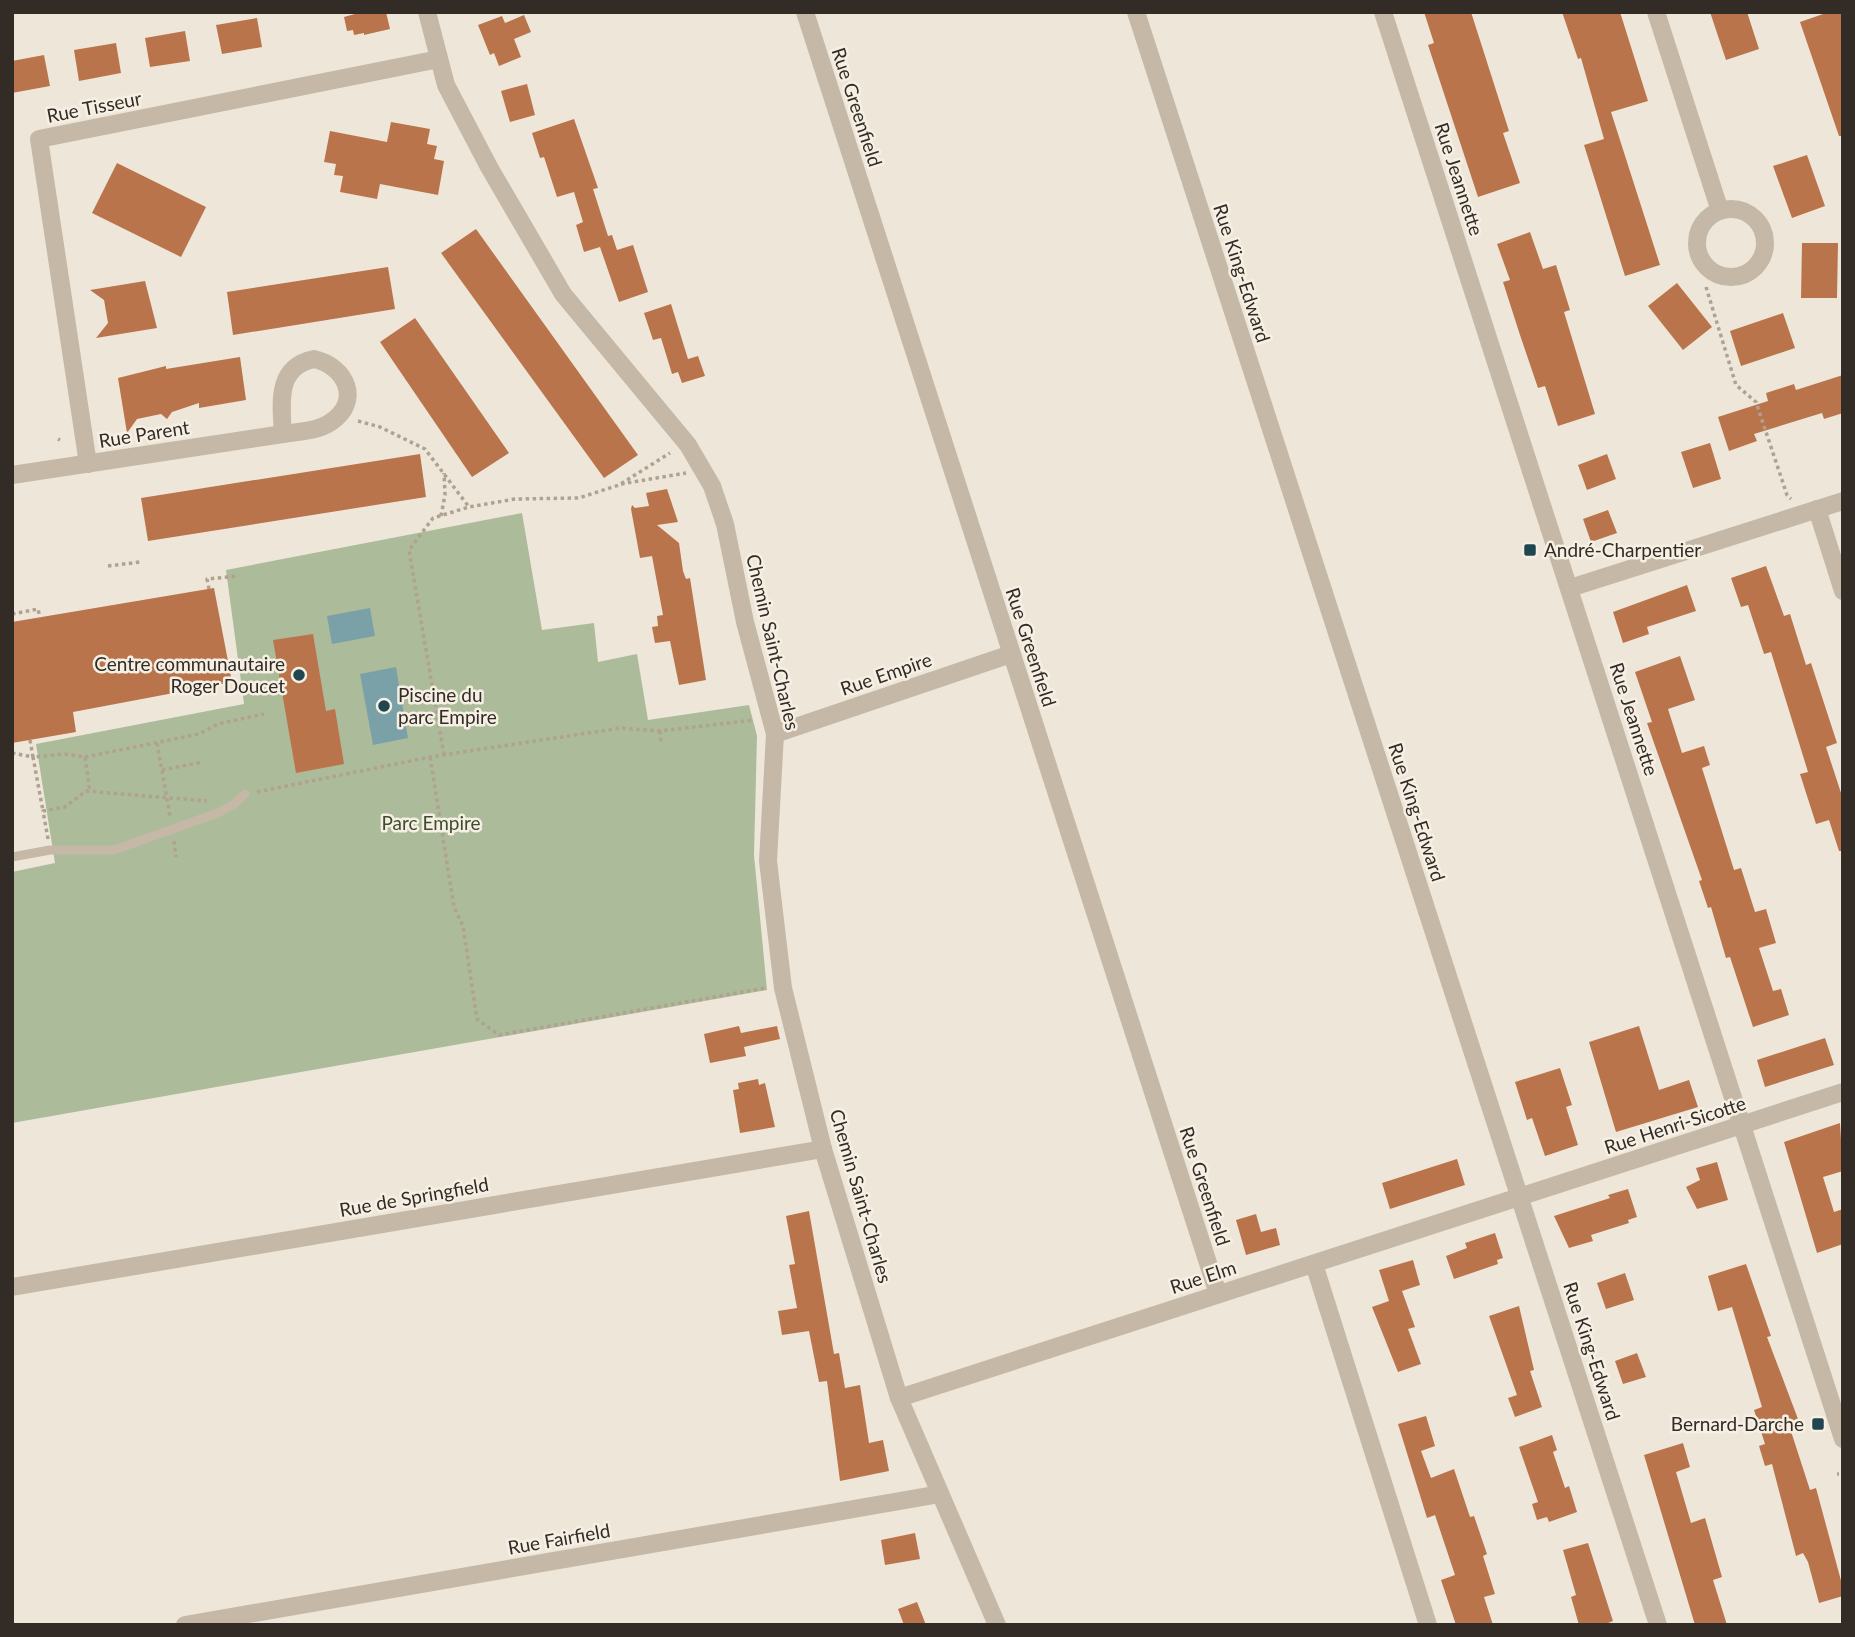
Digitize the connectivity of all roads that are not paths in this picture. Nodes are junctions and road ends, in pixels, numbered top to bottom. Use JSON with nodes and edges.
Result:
{"nodes":[{"id":1,"x":427,"y":12,"type":"edge"},
{"id":2,"x":805,"y":12,"type":"edge"},
{"id":3,"x":1136,"y":12,"type":"edge"},
{"id":4,"x":1383,"y":12,"type":"edge"},
{"id":5,"x":1656,"y":12,"type":"edge"},
{"id":6,"x":439,"y":59,"type":"junction"},
{"id":7,"x":1720,"y":211,"type":"dead end"},
{"id":8,"x":283,"y":434,"type":"junction"},
{"id":9,"x":88,"y":464,"type":"junction"},
{"id":10,"x":12,"y":475,"type":"edge"},
{"id":11,"x":1843,"y":501,"type":"edge"},
{"id":12,"x":1817,"y":509,"type":"junction"},
{"id":13,"x":1570,"y":588,"type":"junction"},
{"id":14,"x":1843,"y":591,"type":"edge"},
{"id":15,"x":1011,"y":654,"type":"junction"},
{"id":16,"x":775,"y":734,"type":"junction"},
{"id":17,"x":245,"y":794,"type":"road end"},
{"id":18,"x":12,"y":857,"type":"edge"},
{"id":19,"x":1843,"y":1092,"type":"edge"},
{"id":20,"x":1742,"y":1126,"type":"junction"},
{"id":21,"x":823,"y":1149,"type":"junction"},
{"id":22,"x":1519,"y":1196,"type":"junction"},
{"id":23,"x":1314,"y":1264,"type":"junction"},
{"id":24,"x":12,"y":1287,"type":"edge"},
{"id":25,"x":1218,"y":1294,"type":"junction"},
{"id":26,"x":899,"y":1398,"type":"junction"},
{"id":27,"x":1843,"y":1439,"type":"edge"},
{"id":28,"x":940,"y":1494,"type":"junction"},
{"id":29,"x":186,"y":1625,"type":"edge"},
{"id":30,"x":997,"y":1625,"type":"edge"},
{"id":31,"x":1428,"y":1625,"type":"edge"},
{"id":32,"x":1658,"y":1625,"type":"edge"}],
"edges":[{"from":1,"to":6,"type":"street","name":"Chemin Saint-Charles"},
{"from":2,"to":15,"type":"street","name":"Rue Greenfield"},
{"from":3,"to":22,"type":"street","name":"Rue King-Edward"},
{"from":4,"to":13,"type":"street","name":"Rue Jeannette"},
{"from":5,"to":7,"type":"street"},
{"from":6,"to":9,"type":"street","name":"Rue Tisseur"},
{"from":6,"to":16,"type":"street","name":"Chemin Saint-Charles"},
{"from":8,"to":8,"type":"street","name":"Rue Parent"},
{"from":8,"to":9,"type":"street","name":"Rue Parent"},
{"from":9,"to":10,"type":"street","name":"Rue Parent"},
{"from":11,"to":12,"type":"street"},
{"from":12,"to":13,"type":"street"},
{"from":12,"to":14,"type":"street"},
{"from":13,"to":20,"type":"street","name":"Rue Jeannette"},
{"from":15,"to":16,"type":"street","name":"Rue Empire"},
{"from":15,"to":25,"type":"street","name":"Rue Greenfield"},
{"from":16,"to":21,"type":"street","name":"Chemin Saint-Charles"},
{"from":17,"to":18,"type":"lane"},
{"from":19,"to":20,"type":"street","name":"Rue Henri-Sicotte"},
{"from":20,"to":22,"type":"street","name":"Rue Henri-Sicotte"},
{"from":20,"to":27,"type":"street","name":"Rue Jeannette"},
{"from":21,"to":24,"type":"street","name":"Rue de Springfield"},
{"from":21,"to":26,"type":"street","name":"Chemin Saint-Charles"},
{"from":22,"to":23,"type":"street","name":"Rue Elm"},
{"from":22,"to":32,"type":"street","name":"Rue King-Edward"},
{"from":23,"to":25,"type":"street","name":"Rue Elm"},
{"from":23,"to":31,"type":"street"},
{"from":25,"to":26,"type":"street","name":"Rue Elm"},
{"from":26,"to":28,"type":"street","name":"Chemin Saint-Charles"},
{"from":28,"to":29,"type":"street","name":"Rue Fairfield"},
{"from":28,"to":30,"type":"street","name":"Chemin Saint-Charles"}]}
